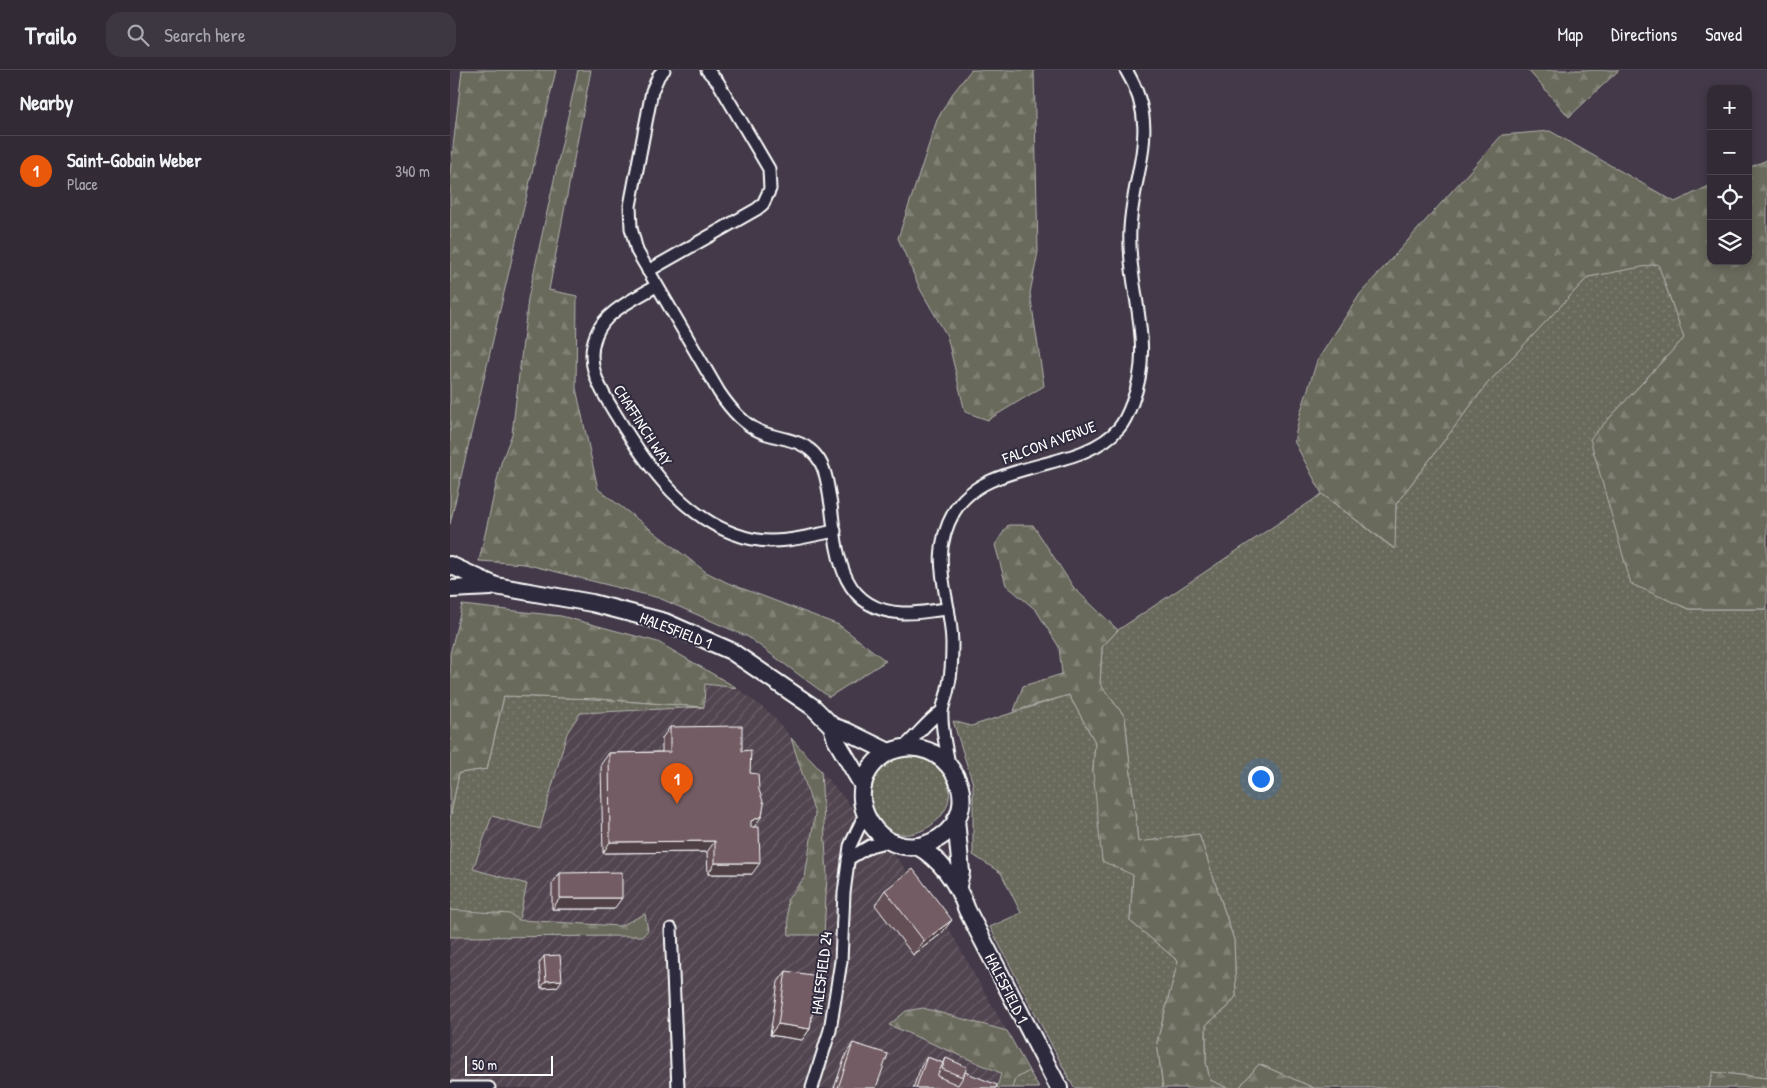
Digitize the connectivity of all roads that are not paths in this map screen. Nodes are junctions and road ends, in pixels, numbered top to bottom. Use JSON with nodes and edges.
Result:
{"nodes":[{"id":1,"x":664,"y":70,"type":"edge"},
{"id":2,"x":707,"y":70,"type":"edge"},
{"id":3,"x":1126,"y":70,"type":"edge"},
{"id":4,"x":648,"y":271,"type":"junction"},
{"id":5,"x":656,"y":286,"type":"junction"},
{"id":6,"x":835,"y":531,"type":"junction"},
{"id":7,"x":456,"y":568,"type":"edge"},
{"id":8,"x":496,"y":586,"type":"junction"},
{"id":9,"x":454,"y":589,"type":"edge"},
{"id":10,"x":948,"y":609,"type":"junction"},
{"id":11,"x":942,"y":711,"type":"junction"},
{"id":12,"x":832,"y":726,"type":"junction"},
{"id":13,"x":904,"y":747,"type":"junction"},
{"id":14,"x":888,"y":752,"type":"junction"},
{"id":15,"x":949,"y":764,"type":"junction"},
{"id":16,"x":863,"y":786,"type":"junction"},
{"id":17,"x":865,"y":814,"type":"junction"},
{"id":18,"x":956,"y":819,"type":"junction"},
{"id":19,"x":889,"y":841,"type":"junction"},
{"id":20,"x":917,"y":846,"type":"junction"},
{"id":21,"x":848,"y":859,"type":"junction"},
{"id":22,"x":958,"y":886,"type":"junction"},
{"id":23,"x":671,"y":929,"type":"dead end"},
{"id":24,"x":450,"y":1088,"type":"edge"},
{"id":25,"x":489,"y":1088,"type":"edge"},
{"id":26,"x":678,"y":1088,"type":"edge"},
{"id":27,"x":812,"y":1088,"type":"edge"},
{"id":28,"x":1059,"y":1088,"type":"edge"}],
"edges":[{"from":1,"to":4,"type":"street"},
{"from":2,"to":4,"type":"street"},
{"from":3,"to":10,"type":"street","name":"FALCON AVENUE"},
{"from":4,"to":5,"type":"street"},
{"from":5,"to":6,"type":"street"},
{"from":5,"to":6,"type":"street","name":"CHAFFINCH WAY"},
{"from":6,"to":10,"type":"street"},
{"from":7,"to":8,"type":"street","name":"HALESFIELD 1"},
{"from":8,"to":9,"type":"street","name":"HALESFIELD 1"},
{"from":8,"to":12,"type":"street","name":"HALESFIELD 1"},
{"from":10,"to":11,"type":"street","name":"FALCON AVENUE"},
{"from":11,"to":13,"type":"street"},
{"from":11,"to":15,"type":"street","name":"FALCON AVENUE"},
{"from":12,"to":14,"type":"street","name":"HALESFIELD 1"},
{"from":12,"to":16,"type":"street","name":"HALESFIELD 1"},
{"from":13,"to":14,"type":"street"},
{"from":13,"to":15,"type":"street"},
{"from":14,"to":16,"type":"street"},
{"from":15,"to":18,"type":"street","name":"HALESFIELD 1"},
{"from":16,"to":17,"type":"street","name":"HALESFIELD 1"},
{"from":17,"to":19,"type":"street"},
{"from":17,"to":21,"type":"street","name":"HALESFIELD 24"},
{"from":18,"to":20,"type":"street"},
{"from":18,"to":22,"type":"street","name":"HALESFIELD 1"},
{"from":19,"to":20,"type":"street","name":"HALESFIELD 1"},
{"from":19,"to":21,"type":"street"},
{"from":20,"to":22,"type":"street","name":"HALESFIELD 1"},
{"from":21,"to":27,"type":"street","name":"HALESFIELD 24"},
{"from":22,"to":28,"type":"street","name":"HALESFIELD 1"},
{"from":23,"to":26,"type":"street"},
{"from":24,"to":25,"type":"street"}]}
